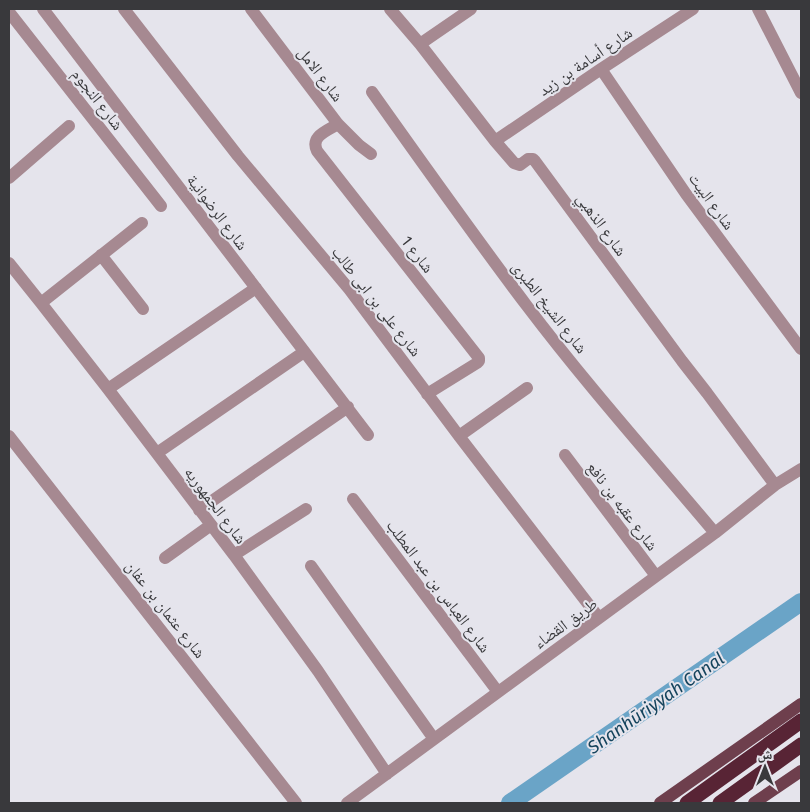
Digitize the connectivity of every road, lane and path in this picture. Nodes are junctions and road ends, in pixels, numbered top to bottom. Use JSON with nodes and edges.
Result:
{"nodes":[{"id":1,"x":44,"y":9,"type":"edge"},
{"id":2,"x":124,"y":9,"type":"edge"},
{"id":3,"x":251,"y":9,"type":"edge"},
{"id":4,"x":390,"y":9,"type":"edge"},
{"id":5,"x":471,"y":9,"type":"edge"},
{"id":6,"x":693,"y":9,"type":"edge"},
{"id":7,"x":758,"y":9,"type":"edge"},
{"id":8,"x":9,"y":12,"type":"edge"},
{"id":9,"x":420,"y":44,"type":"junction"},
{"id":10,"x":601,"y":69,"type":"junction"},
{"id":11,"x":372,"y":92,"type":"dead end"},
{"id":12,"x":801,"y":93,"type":"edge"},
{"id":13,"x":338,"y":124,"type":"junction"},
{"id":14,"x":70,"y":126,"type":"dead end"},
{"id":15,"x":495,"y":141,"type":"junction"},
{"id":16,"x":371,"y":154,"type":"dead end"},
{"id":17,"x":9,"y":178,"type":"edge"},
{"id":18,"x":161,"y":206,"type":"dead end"},
{"id":19,"x":142,"y":223,"type":"dead end"},
{"id":20,"x":101,"y":255,"type":"junction"},
{"id":21,"x":9,"y":263,"type":"edge"},
{"id":22,"x":256,"y":288,"type":"junction"},
{"id":23,"x":41,"y":303,"type":"junction"},
{"id":24,"x":143,"y":309,"type":"dead end"},
{"id":25,"x":801,"y":349,"type":"edge"},
{"id":26,"x":304,"y":352,"type":"junction"},
{"id":27,"x":527,"y":388,"type":"dead end"},
{"id":28,"x":108,"y":389,"type":"junction"},
{"id":29,"x":427,"y":394,"type":"junction"},
{"id":30,"x":348,"y":407,"type":"junction"},
{"id":31,"x":368,"y":434,"type":"dead end"},
{"id":32,"x":9,"y":436,"type":"edge"},
{"id":33,"x":459,"y":436,"type":"junction"},
{"id":34,"x":157,"y":453,"type":"junction"},
{"id":35,"x":564,"y":455,"type":"dead end"},
{"id":36,"x":801,"y":469,"type":"edge"},
{"id":37,"x":775,"y":485,"type":"junction"},
{"id":38,"x":353,"y":500,"type":"dead end"},
{"id":39,"x":306,"y":509,"type":"dead end"},
{"id":40,"x":199,"y":510,"type":"junction"},
{"id":41,"x":211,"y":525,"type":"junction"},
{"id":42,"x":715,"y":533,"type":"junction"},
{"id":43,"x":234,"y":555,"type":"junction"},
{"id":44,"x":165,"y":558,"type":"dead end"},
{"id":45,"x":311,"y":566,"type":"dead end"},
{"id":46,"x":656,"y":576,"type":"junction"},
{"id":47,"x":598,"y":618,"type":"junction"},
{"id":48,"x":498,"y":692,"type":"junction"},
{"id":49,"x":801,"y":704,"type":"edge"},
{"id":50,"x":801,"y":720,"type":"edge"},
{"id":51,"x":434,"y":739,"type":"junction"},
{"id":52,"x":801,"y":745,"type":"edge"},
{"id":53,"x":801,"y":771,"type":"edge"},
{"id":54,"x":387,"y":774,"type":"junction"},
{"id":55,"x":296,"y":803,"type":"edge"},
{"id":56,"x":347,"y":803,"type":"edge"},
{"id":57,"x":660,"y":803,"type":"edge"},
{"id":58,"x":687,"y":803,"type":"edge"},
{"id":59,"x":720,"y":803,"type":"edge"},
{"id":60,"x":754,"y":803,"type":"edge"}],
"edges":[{"from":1,"to":22,"type":"street","name":"شارع الرضوانية"},
{"from":2,"to":29,"type":"street","name":"شارع على بن ابى طالب"},
{"from":3,"to":13,"type":"street","name":"شارع الامل"},
{"from":4,"to":9,"type":"street","name":"شارع الذهبي"},
{"from":5,"to":9,"type":"street"},
{"from":6,"to":10,"type":"street","name":"شارع أسامة بن زيد"},
{"from":7,"to":12,"type":"street"},
{"from":8,"to":18,"type":"street","name":"شارع النجوم"},
{"from":9,"to":15,"type":"street","name":"شارع الذهبي"},
{"from":10,"to":15,"type":"street","name":"شارع أسامة بن زيد"},
{"from":10,"to":25,"type":"street","name":"شارع البيت"},
{"from":11,"to":42,"type":"street","name":"شارع الشيخ الطبرى"},
{"from":13,"to":16,"type":"street","name":"شارع الامل"},
{"from":13,"to":29,"type":"street","name":"شارع 1"},
{"from":14,"to":17,"type":"street"},
{"from":15,"to":37,"type":"street","name":"شارع الذهبي"},
{"from":19,"to":20,"type":"street"},
{"from":20,"to":23,"type":"street"},
{"from":20,"to":24,"type":"street"},
{"from":21,"to":23,"type":"street","name":"شارع الجمهوريه"},
{"from":22,"to":26,"type":"street","name":"شارع الرضوانية"},
{"from":22,"to":28,"type":"street"},
{"from":23,"to":28,"type":"street","name":"شارع الجمهوريه"},
{"from":26,"to":30,"type":"street","name":"شارع الرضوانية"},
{"from":26,"to":34,"type":"street"},
{"from":27,"to":33,"type":"street"},
{"from":28,"to":34,"type":"street","name":"شارع الجمهوريه"},
{"from":29,"to":33,"type":"street","name":"شارع على بن ابى طالب"},
{"from":30,"to":31,"type":"street","name":"شارع الرضوانية"},
{"from":30,"to":40,"type":"street"},
{"from":32,"to":55,"type":"street","name":"شارع عثمان بن عفان"},
{"from":33,"to":47,"type":"street","name":"شارع على بن ابى طالب"},
{"from":34,"to":40,"type":"street","name":"شارع الجمهوريه"},
{"from":35,"to":46,"type":"street","name":"شارع عقبه بن نافع"},
{"from":36,"to":37,"type":"street","name":"طريق القضاء"},
{"from":37,"to":42,"type":"street","name":"طريق القضاء"},
{"from":38,"to":48,"type":"street","name":"شارع العباس بن عبد المطلب"},
{"from":39,"to":43,"type":"street"},
{"from":40,"to":41,"type":"street","name":"شارع الجمهوريه"},
{"from":41,"to":43,"type":"street","name":"شارع الجمهوريه"},
{"from":41,"to":44,"type":"street"},
{"from":42,"to":46,"type":"street","name":"طريق القضاء"},
{"from":43,"to":54,"type":"street","name":"شارع الجمهوريه"},
{"from":45,"to":51,"type":"street"},
{"from":46,"to":47,"type":"street","name":"طريق القضاء"},
{"from":47,"to":48,"type":"street","name":"طريق القضاء"},
{"from":48,"to":51,"type":"street","name":"طريق القضاء"},
{"from":49,"to":57,"type":"main road"},
{"from":50,"to":58,"type":"highway"},
{"from":51,"to":54,"type":"street","name":"طريق القضاء"},
{"from":52,"to":59,"type":"highway"},
{"from":53,"to":60,"type":"main road"},
{"from":54,"to":56,"type":"street","name":"طريق القضاء"}]}
